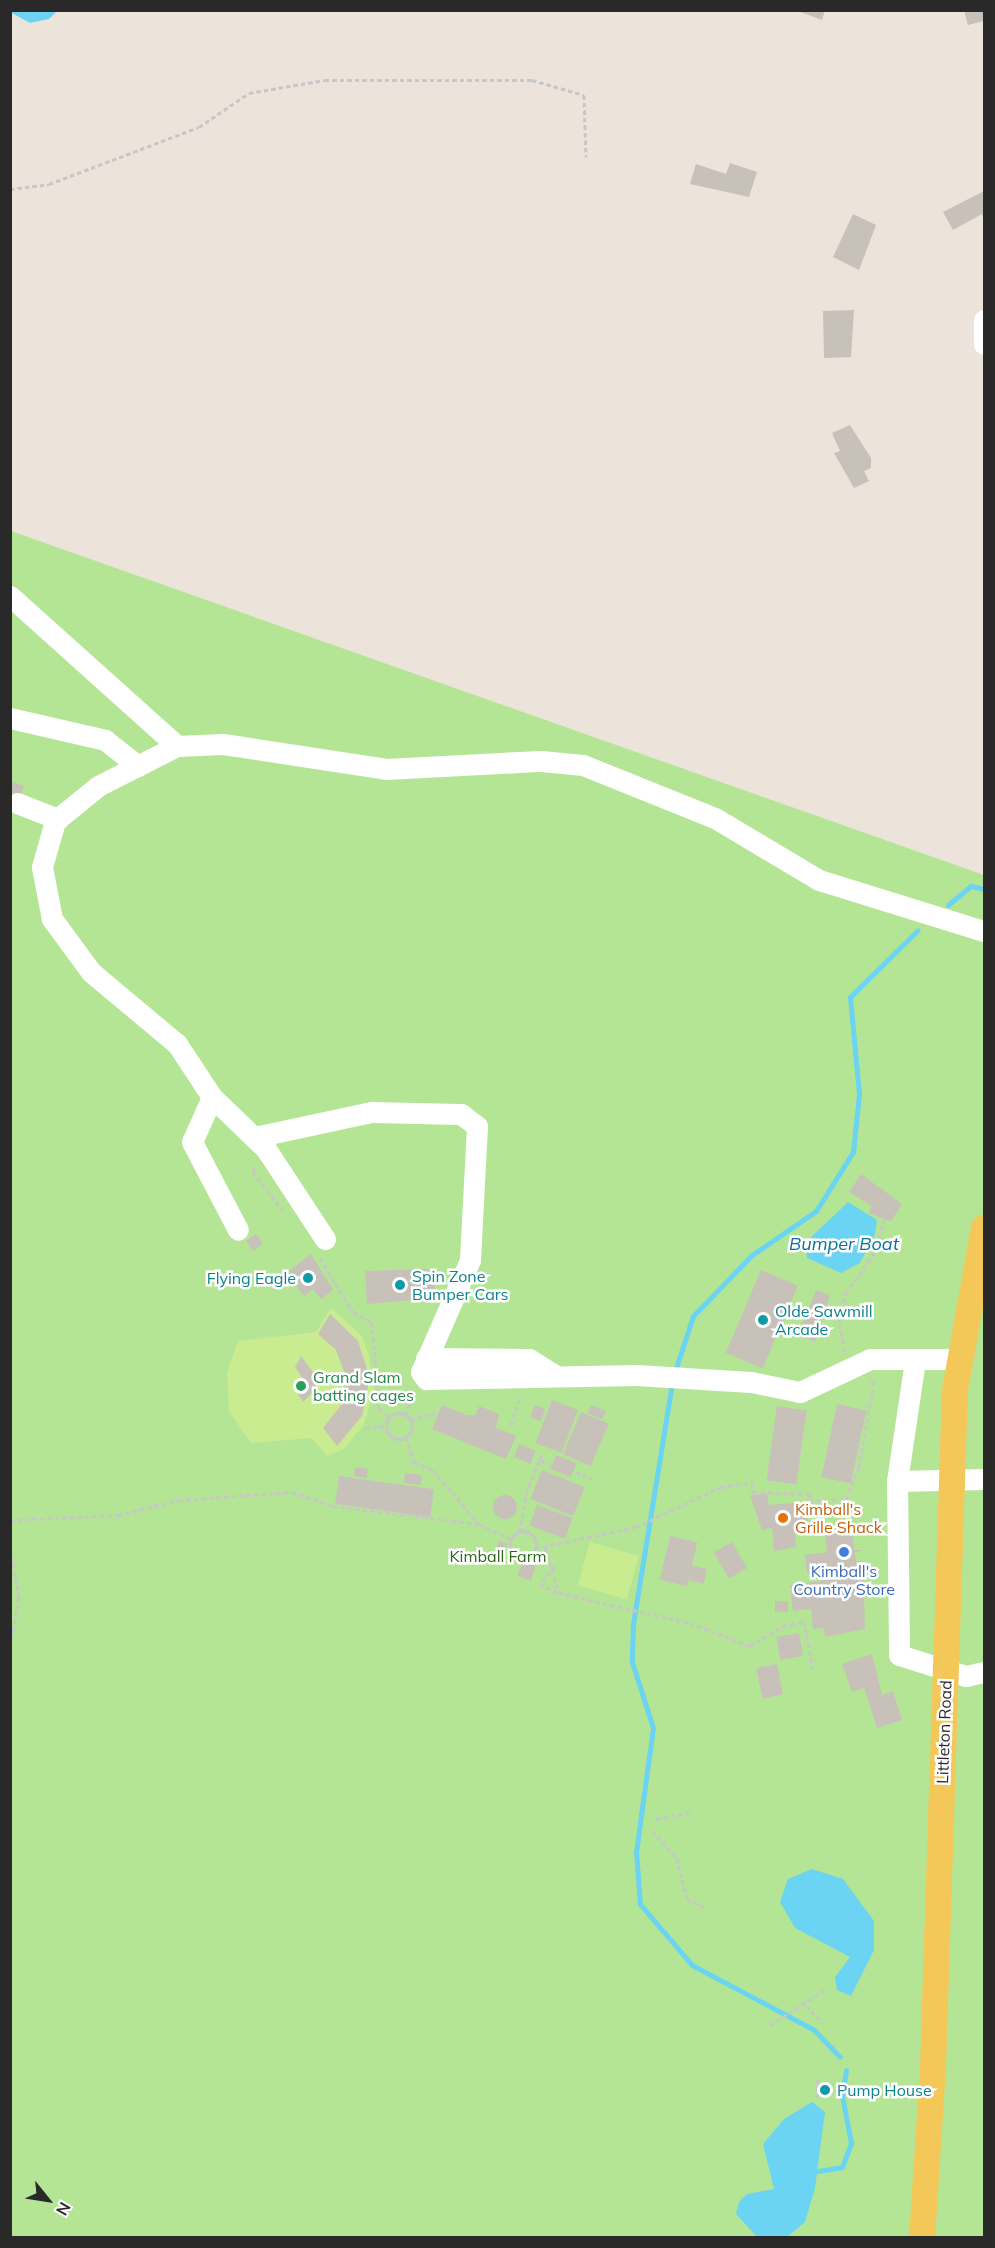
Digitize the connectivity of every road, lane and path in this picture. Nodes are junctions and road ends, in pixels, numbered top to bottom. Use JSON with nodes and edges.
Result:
{"nodes":[{"id":1,"x":586,"y":157,"type":"dead end"},
{"id":2,"x":10,"y":189,"type":"edge"},
{"id":3,"x":984,"y":320,"type":"edge"},
{"id":4,"x":984,"y":344,"type":"edge"},
{"id":5,"x":10,"y":596,"type":"edge"},
{"id":6,"x":10,"y":718,"type":"edge"},
{"id":7,"x":177,"y":746,"type":"junction"},
{"id":8,"x":138,"y":766,"type":"junction"},
{"id":9,"x":17,"y":803,"type":"dead end"},
{"id":10,"x":58,"y":819,"type":"junction"},
{"id":11,"x":984,"y":931,"type":"edge"},
{"id":12,"x":212,"y":1096,"type":"junction"},
{"id":13,"x":255,"y":1137,"type":"junction"},
{"id":14,"x":270,"y":1155,"type":"junction"},
{"id":15,"x":285,"y":1214,"type":"dead end"},
{"id":16,"x":885,"y":1218,"type":"dead end"},
{"id":17,"x":984,"y":1228,"type":"edge"},
{"id":18,"x":238,"y":1230,"type":"dead end"},
{"id":19,"x":320,"y":1245,"type":"joint"},
{"id":20,"x":426,"y":1358,"type":"junction"},
{"id":21,"x":957,"y":1359,"type":"junction"},
{"id":22,"x":915,"y":1360,"type":"junction"},
{"id":23,"x":848,"y":1367,"type":"junction"},
{"id":24,"x":555,"y":1375,"type":"junction"},
{"id":25,"x":528,"y":1378,"type":"junction"},
{"id":26,"x":435,"y":1413,"type":"dead end"},
{"id":27,"x":389,"y":1417,"type":"junction"},
{"id":28,"x":410,"y":1420,"type":"junction"},
{"id":29,"x":511,"y":1425,"type":"dead end"},
{"id":30,"x":386,"y":1426,"type":"junction"},
{"id":31,"x":365,"y":1428,"type":"dead end"},
{"id":32,"x":406,"y":1437,"type":"junction"},
{"id":33,"x":542,"y":1454,"type":"dead end"},
{"id":34,"x":540,"y":1460,"type":"junction"},
{"id":35,"x":551,"y":1464,"type":"dead end"},
{"id":36,"x":576,"y":1472,"type":"dead end"},
{"id":37,"x":593,"y":1479,"type":"dead end"},
{"id":38,"x":984,"y":1479,"type":"edge"},
{"id":39,"x":952,"y":1480,"type":"junction"},
{"id":40,"x":897,"y":1481,"type":"junction"},
{"id":41,"x":10,"y":1520,"type":"edge"},
{"id":42,"x":479,"y":1524,"type":"junction"},
{"id":43,"x":520,"y":1532,"type":"junction"},
{"id":44,"x":512,"y":1540,"type":"junction"},
{"id":45,"x":536,"y":1548,"type":"junction"},
{"id":46,"x":545,"y":1548,"type":"junction"},
{"id":47,"x":10,"y":1549,"type":"edge"},
{"id":48,"x":555,"y":1566,"type":"junction"},
{"id":49,"x":559,"y":1593,"type":"junction"},
{"id":50,"x":10,"y":1647,"type":"edge"},
{"id":51,"x":813,"y":1670,"type":"dead end"},
{"id":52,"x":946,"y":1670,"type":"junction"},
{"id":53,"x":984,"y":1672,"type":"edge"},
{"id":54,"x":693,"y":1812,"type":"dead end"},
{"id":55,"x":656,"y":1820,"type":"dead end"},
{"id":56,"x":652,"y":1831,"type":"dead end"},
{"id":57,"x":708,"y":1909,"type":"dead end"},
{"id":58,"x":825,"y":1990,"type":"dead end"},
{"id":59,"x":806,"y":2006,"type":"junction"},
{"id":60,"x":823,"y":2023,"type":"dead end"},
{"id":61,"x":770,"y":2025,"type":"dead end"},
{"id":62,"x":818,"y":2075,"type":"dead end"},
{"id":63,"x":818,"y":2098,"type":"dead end"},
{"id":64,"x":921,"y":2238,"type":"edge"}],
"edges":[{"from":1,"to":2,"type":"path"},
{"from":3,"to":4,"type":"street"},
{"from":5,"to":7,"type":"street"},
{"from":6,"to":8,"type":"street"},
{"from":7,"to":8,"type":"street"},
{"from":7,"to":11,"type":"street"},
{"from":8,"to":10,"type":"street"},
{"from":9,"to":10,"type":"street"},
{"from":10,"to":12,"type":"street"},
{"from":12,"to":13,"type":"street"},
{"from":12,"to":18,"type":"street"},
{"from":13,"to":14,"type":"street"},
{"from":13,"to":20,"type":"street"},
{"from":14,"to":15,"type":"path"},
{"from":14,"to":19,"type":"street"},
{"from":16,"to":23,"type":"path"},
{"from":17,"to":21,"type":"main road","name":"Littleton Road"},
{"from":19,"to":27,"type":"path"},
{"from":20,"to":24,"type":"street"},
{"from":20,"to":25,"type":"street"},
{"from":21,"to":22,"type":"street"},
{"from":21,"to":39,"type":"main road","name":"Littleton Road"},
{"from":22,"to":23,"type":"street"},
{"from":22,"to":40,"type":"street"},
{"from":23,"to":24,"type":"street"},
{"from":23,"to":46,"type":"path"},
{"from":24,"to":25,"type":"street"},
{"from":25,"to":29,"type":"path"},
{"from":26,"to":28,"type":"path"},
{"from":27,"to":28,"type":"path"},
{"from":27,"to":30,"type":"path"},
{"from":28,"to":32,"type":"path"},
{"from":30,"to":31,"type":"path"},
{"from":30,"to":32,"type":"path"},
{"from":32,"to":42,"type":"path"},
{"from":33,"to":34,"type":"path"},
{"from":34,"to":35,"type":"path"},
{"from":34,"to":43,"type":"path"},
{"from":36,"to":37,"type":"path"},
{"from":38,"to":39,"type":"street"},
{"from":39,"to":40,"type":"street"},
{"from":39,"to":52,"type":"main road","name":"Littleton Road"},
{"from":40,"to":52,"type":"street"},
{"from":41,"to":42,"type":"path"},
{"from":42,"to":44,"type":"path"},
{"from":43,"to":44,"type":"path"},
{"from":43,"to":45,"type":"path"},
{"from":44,"to":45,"type":"path"},
{"from":45,"to":46,"type":"path"},
{"from":46,"to":48,"type":"path"},
{"from":47,"to":50,"type":"path"},
{"from":48,"to":49,"type":"path"},
{"from":48,"to":49,"type":"path"},
{"from":49,"to":51,"type":"path"},
{"from":52,"to":53,"type":"street"},
{"from":52,"to":64,"type":"main road","name":"Littleton Road"},
{"from":54,"to":55,"type":"path"},
{"from":56,"to":57,"type":"path"},
{"from":58,"to":59,"type":"path"},
{"from":59,"to":60,"type":"path"},
{"from":59,"to":61,"type":"path"},
{"from":62,"to":63,"type":"path"}]}
